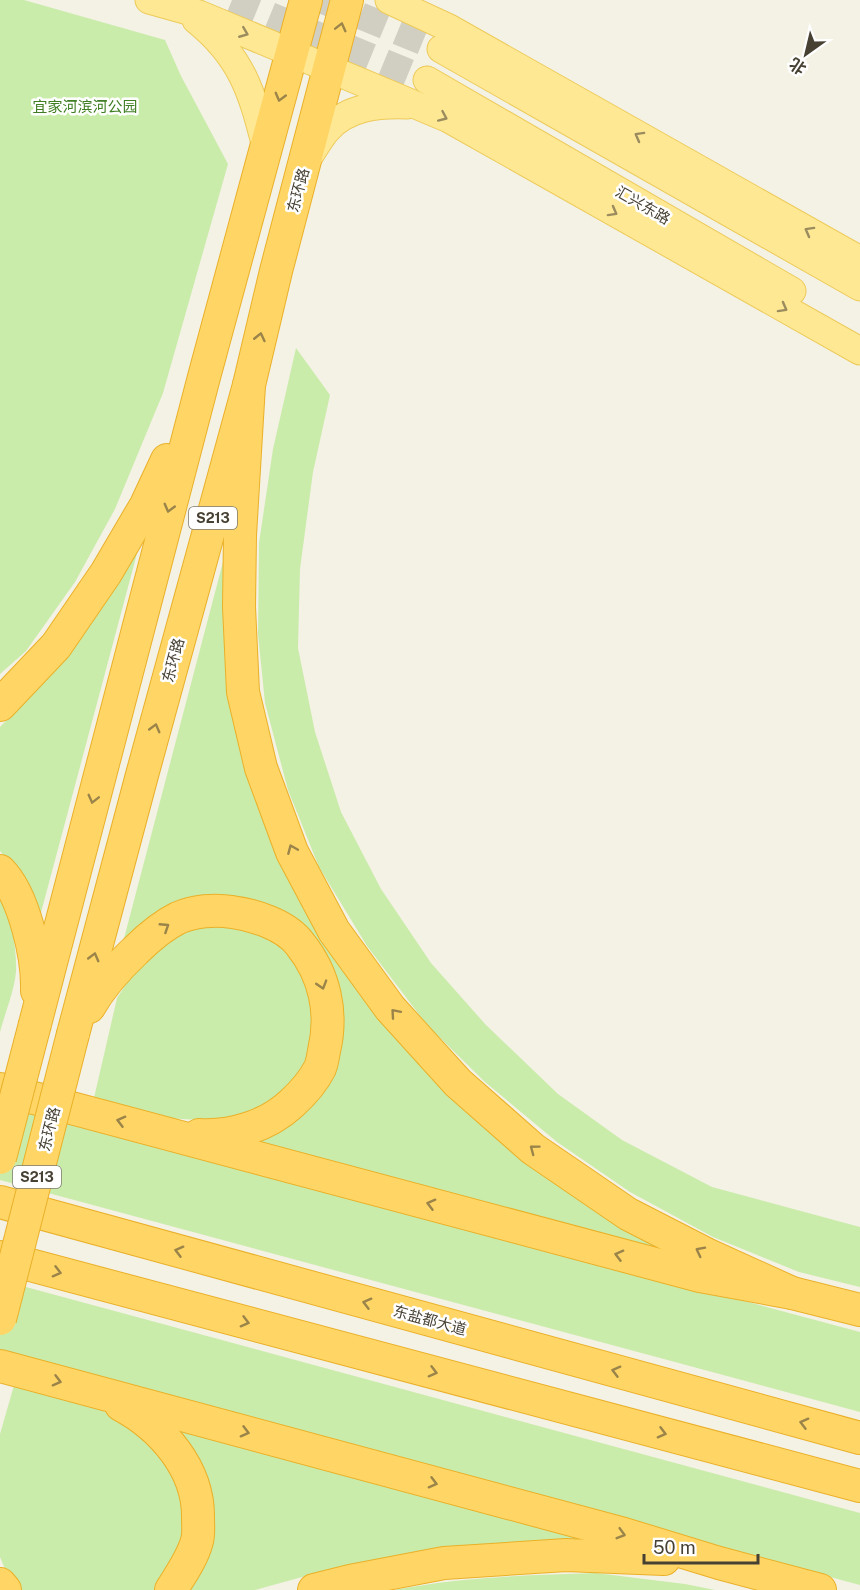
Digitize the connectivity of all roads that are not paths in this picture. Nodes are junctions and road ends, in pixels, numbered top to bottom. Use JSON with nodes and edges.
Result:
{"nodes":[{"id":1,"x":149,"y":0,"type":"edge"},
{"id":2,"x":306,"y":0,"type":"edge"},
{"id":3,"x":347,"y":0,"type":"edge"},
{"id":4,"x":389,"y":0,"type":"edge"},
{"id":5,"x":422,"y":0,"type":"edge"},
{"id":6,"x":184,"y":10,"type":"junction"},
{"id":7,"x":445,"y":38,"type":"junction"},
{"id":8,"x":292,"y":52,"type":"junction"},
{"id":9,"x":330,"y":70,"type":"junction"},
{"id":10,"x":427,"y":80,"type":"tunnel mouth"},
{"id":11,"x":416,"y":105,"type":"junction"},
{"id":12,"x":267,"y":147,"type":"junction"},
{"id":13,"x":306,"y":161,"type":"junction"},
{"id":14,"x":860,"y":260,"type":"edge"},
{"id":15,"x":860,"y":287,"type":"edge"},
{"id":16,"x":860,"y":331,"type":"edge"},
{"id":17,"x":860,"y":351,"type":"edge"},
{"id":18,"x":204,"y":377,"type":"junction"},
{"id":19,"x":249,"y":385,"type":"junction"},
{"id":20,"x":0,"y":705,"type":"edge"},
{"id":21,"x":102,"y":765,"type":"junction"},
{"id":22,"x":142,"y":775,"type":"junction"},
{"id":23,"x":0,"y":871,"type":"edge"},
{"id":24,"x":35,"y":1024,"type":"junction"},
{"id":25,"x":73,"y":1034,"type":"junction"},
{"id":26,"x":0,"y":1089,"type":"edge"},
{"id":27,"x":167,"y":1133,"type":"junction"},
{"id":28,"x":0,"y":1158,"type":"edge"},
{"id":29,"x":0,"y":1202,"type":"edge"},
{"id":30,"x":0,"y":1257,"type":"edge"},
{"id":31,"x":792,"y":1293,"type":"junction"},
{"id":32,"x":860,"y":1310,"type":"edge"},
{"id":33,"x":0,"y":1319,"type":"edge"},
{"id":34,"x":0,"y":1366,"type":"edge"},
{"id":35,"x":94,"y":1391,"type":"junction"},
{"id":36,"x":860,"y":1438,"type":"edge"},
{"id":37,"x":860,"y":1486,"type":"edge"},
{"id":38,"x":719,"y":1563,"type":"junction"},
{"id":39,"x":0,"y":1584,"type":"edge"},
{"id":40,"x":5,"y":1590,"type":"edge"},
{"id":41,"x":171,"y":1590,"type":"edge"},
{"id":42,"x":314,"y":1590,"type":"edge"},
{"id":43,"x":820,"y":1590,"type":"edge"}],
"edges":[{"from":1,"to":6,"type":"main road"},
{"from":2,"to":8,"type":"highway","number":"S213"},
{"from":9,"to":3,"type":"highway","name":"东环路","number":"S213","one_way":true},
{"from":4,"to":7,"type":"main road"},
{"from":5,"to":7,"type":"main road"},
{"from":6,"to":8,"type":"main road","one_way":true},
{"from":6,"to":12,"type":"main road"},
{"from":14,"to":7,"type":"main road","one_way":true},
{"from":7,"to":15,"type":"main road"},
{"from":8,"to":9,"type":"main road"},
{"from":8,"to":12,"type":"highway","number":"S213","one_way":true},
{"from":9,"to":11,"type":"main road"},
{"from":9,"to":13,"type":"highway","name":"东环路","number":"S213"},
{"from":10,"to":16,"type":"main road","name":"汇兴东路"},
{"from":11,"to":13,"type":"main road"},
{"from":11,"to":17,"type":"main road","one_way":true},
{"from":12,"to":18,"type":"highway","number":"S213"},
{"from":19,"to":13,"type":"highway","name":"东环路","number":"S213","one_way":true},
{"from":18,"to":20,"type":"highway"},
{"from":18,"to":21,"type":"highway","number":"S213","one_way":true},
{"from":22,"to":19,"type":"highway","name":"东环路","number":"S213","one_way":true},
{"from":31,"to":19,"type":"highway","one_way":true},
{"from":21,"to":22,"type":"highway"},
{"from":21,"to":24,"type":"highway","number":"S213","one_way":true},
{"from":25,"to":22,"type":"highway","name":"东环路","number":"S213","one_way":true},
{"from":23,"to":24,"type":"highway"},
{"from":24,"to":28,"type":"highway","number":"S213","bridge":true},
{"from":25,"to":27,"type":"highway","one_way":true},
{"from":25,"to":33,"type":"highway","name":"东环路","number":"S213","bridge":true},
{"from":27,"to":26,"type":"highway","one_way":true},
{"from":31,"to":27,"type":"highway","one_way":true},
{"from":36,"to":29,"type":"highway","name":"东盐都大道","one_way":true},
{"from":30,"to":37,"type":"highway","one_way":true},
{"from":31,"to":32,"type":"highway"},
{"from":34,"to":35,"type":"highway","one_way":true},
{"from":35,"to":38,"type":"highway","one_way":true},
{"from":35,"to":41,"type":"highway"},
{"from":38,"to":42,"type":"highway"},
{"from":38,"to":43,"type":"highway"},
{"from":39,"to":40,"type":"highway"}]}
